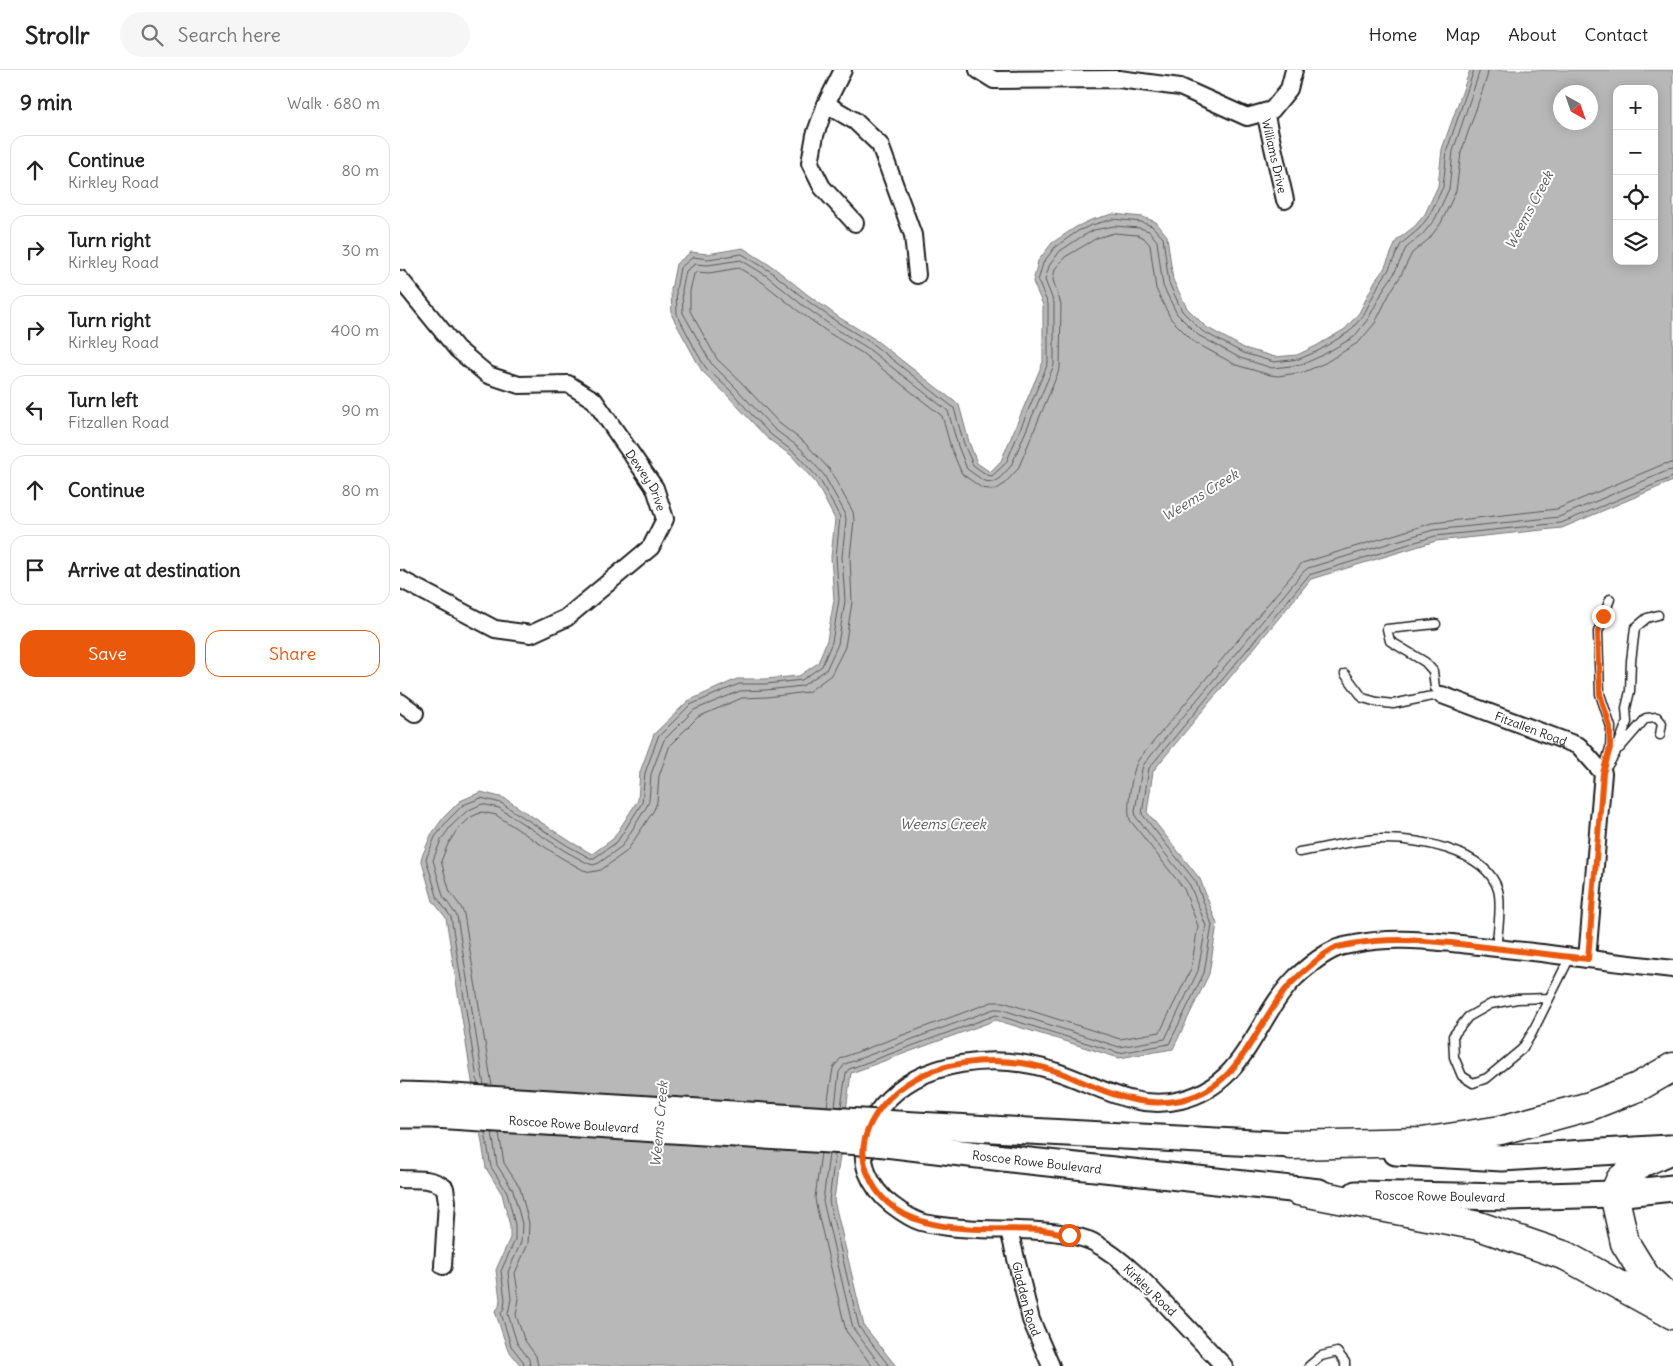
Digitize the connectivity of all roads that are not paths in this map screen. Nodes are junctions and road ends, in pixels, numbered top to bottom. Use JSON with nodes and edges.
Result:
{"nodes":[{"id":1,"x":843,"y":70,"type":"edge"},
{"id":2,"x":978,"y":70,"type":"edge"},
{"id":3,"x":1294,"y":70,"type":"edge"},
{"id":4,"x":1120,"y":74,"type":"edge"},
{"id":5,"x":826,"y":104,"type":"junction"},
{"id":6,"x":1265,"y":112,"type":"junction"},
{"id":7,"x":1285,"y":200,"type":"dead end"},
{"id":8,"x":855,"y":223,"type":"dead end"},
{"id":9,"x":917,"y":275,"type":"dead end"},
{"id":10,"x":400,"y":279,"type":"edge"},
{"id":11,"x":400,"y":579,"type":"edge"},
{"id":12,"x":1610,"y":599,"type":"dead end"},
{"id":13,"x":1658,"y":615,"type":"dead end"},
{"id":14,"x":1436,"y":624,"type":"dead end"},
{"id":15,"x":1345,"y":674,"type":"dead end"},
{"id":16,"x":1442,"y":695,"type":"junction"},
{"id":17,"x":400,"y":702,"type":"edge"},
{"id":18,"x":415,"y":713,"type":"dead end"},
{"id":19,"x":1660,"y":735,"type":"dead end"},
{"id":20,"x":1615,"y":754,"type":"junction"},
{"id":21,"x":1603,"y":773,"type":"junction"},
{"id":22,"x":1299,"y":852,"type":"dead end"},
{"id":23,"x":1496,"y":948,"type":"junction"},
{"id":24,"x":1570,"y":957,"type":"junction"},
{"id":25,"x":1588,"y":959,"type":"junction"},
{"id":26,"x":1673,"y":969,"type":"edge"},
{"id":27,"x":1549,"y":998,"type":"junction"},
{"id":28,"x":1673,"y":1067,"type":"edge"},
{"id":29,"x":400,"y":1095,"type":"edge"},
{"id":30,"x":435,"y":1105,"type":"junction"},
{"id":31,"x":400,"y":1115,"type":"edge"},
{"id":32,"x":878,"y":1133,"type":"junction"},
{"id":33,"x":1291,"y":1144,"type":"junction"},
{"id":34,"x":1673,"y":1148,"type":"edge"},
{"id":35,"x":400,"y":1179,"type":"edge"},
{"id":36,"x":1673,"y":1188,"type":"edge"},
{"id":37,"x":1298,"y":1191,"type":"junction"},
{"id":38,"x":1614,"y":1194,"type":"junction"},
{"id":39,"x":1009,"y":1230,"type":"junction"},
{"id":40,"x":443,"y":1266,"type":"dead end"},
{"id":41,"x":1673,"y":1303,"type":"edge"},
{"id":42,"x":1673,"y":1315,"type":"edge"},
{"id":43,"x":1051,"y":1366,"type":"edge"},
{"id":44,"x":1224,"y":1366,"type":"edge"},
{"id":45,"x":1309,"y":1366,"type":"edge"},
{"id":46,"x":1345,"y":1366,"type":"edge"}],
"edges":[{"from":1,"to":5,"type":"street"},
{"from":2,"to":4,"type":"street","name":"Williams Drive"},
{"from":3,"to":6,"type":"street","name":"Williams Drive"},
{"from":4,"to":6,"type":"street","name":"Williams Drive"},
{"from":5,"to":8,"type":"street"},
{"from":5,"to":9,"type":"street"},
{"from":6,"to":7,"type":"street","name":"Williams Drive"},
{"from":10,"to":11,"type":"street","name":"Dewey Drive"},
{"from":12,"to":21,"type":"lane"},
{"from":13,"to":20,"type":"lane"},
{"from":14,"to":16,"type":"lane"},
{"from":15,"to":16,"type":"lane"},
{"from":16,"to":21,"type":"street","name":"Fitzallen Road"},
{"from":17,"to":18,"type":"street"},
{"from":19,"to":20,"type":"lane"},
{"from":20,"to":21,"type":"lane"},
{"from":21,"to":25,"type":"street"},
{"from":22,"to":23,"type":"lane"},
{"from":23,"to":24,"type":"street","name":"Kirkley Road"},
{"from":23,"to":39,"type":"street","name":"Kirkley Road"},
{"from":24,"to":25,"type":"street","name":"Kirkley Road"},
{"from":24,"to":27,"type":"lane"},
{"from":25,"to":26,"type":"street","name":"Kirkley Road"},
{"from":27,"to":27,"type":"lane"},
{"from":28,"to":33,"type":"highway"},
{"from":29,"to":30,"type":"main road","name":"Roscoe Rowe Boulevard"},
{"from":30,"to":31,"type":"main road","name":"Roscoe Rowe Boulevard"},
{"from":30,"to":32,"type":"main road","name":"Roscoe Rowe Boulevard","bridge":true},
{"from":32,"to":33,"type":"main road","name":"Roscoe Rowe Boulevard"},
{"from":32,"to":37,"type":"main road","name":"Roscoe Rowe Boulevard"},
{"from":33,"to":34,"type":"main road","name":"Roscoe Rowe Boulevard"},
{"from":34,"to":38,"type":"highway"},
{"from":35,"to":40,"type":"street"},
{"from":36,"to":38,"type":"main road","name":"Roscoe Rowe Boulevard"},
{"from":37,"to":38,"type":"main road","name":"Roscoe Rowe Boulevard"},
{"from":37,"to":42,"type":"highway"},
{"from":38,"to":41,"type":"highway"},
{"from":39,"to":43,"type":"street","name":"Gladden Road"},
{"from":39,"to":44,"type":"street","name":"Kirkley Road"},
{"from":45,"to":46,"type":"lane"}]}
